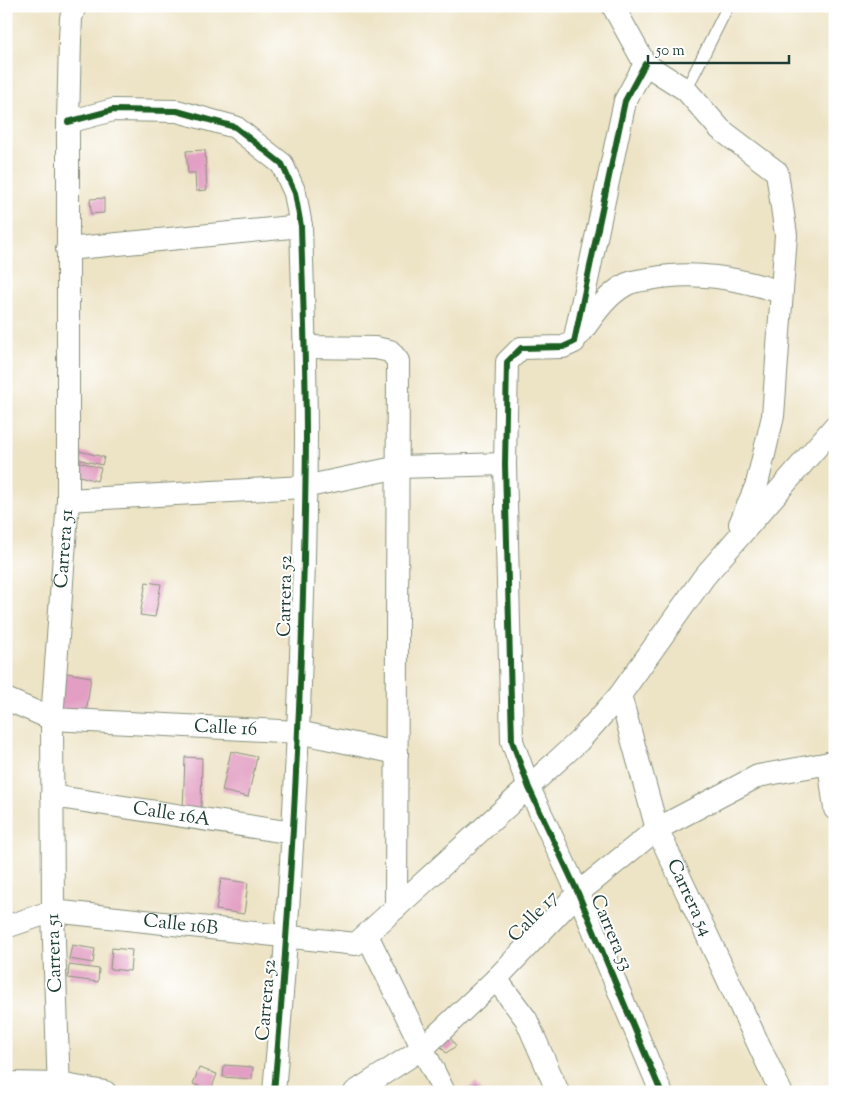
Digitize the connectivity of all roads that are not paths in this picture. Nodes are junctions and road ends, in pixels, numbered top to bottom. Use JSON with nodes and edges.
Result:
{"nodes":[{"id":1,"x":75,"y":6,"type":"edge"},
{"id":2,"x":613,"y":6,"type":"edge"},
{"id":3,"x":728,"y":6,"type":"edge"},
{"id":4,"x":645,"y":64,"type":"junction"},
{"id":5,"x":686,"y":90,"type":"junction"},
{"id":6,"x":68,"y":122,"type":"junction"},
{"id":7,"x":301,"y":226,"type":"junction"},
{"id":8,"x":67,"y":249,"type":"junction"},
{"id":9,"x":781,"y":292,"type":"junction"},
{"id":10,"x":574,"y":342,"type":"junction"},
{"id":11,"x":304,"y":347,"type":"junction"},
{"id":12,"x":835,"y":426,"type":"edge"},
{"id":13,"x":505,"y":464,"type":"junction"},
{"id":14,"x":398,"y":467,"type":"junction"},
{"id":15,"x":304,"y":487,"type":"junction"},
{"id":16,"x":68,"y":500,"type":"junction"},
{"id":17,"x":733,"y":542,"type":"junction"},
{"id":18,"x":620,"y":696,"type":"junction"},
{"id":19,"x":6,"y":699,"type":"edge"},
{"id":20,"x":52,"y":719,"type":"junction"},
{"id":21,"x":298,"y":732,"type":"junction"},
{"id":22,"x":397,"y":753,"type":"junction"},
{"id":23,"x":832,"y":763,"type":"edge"},
{"id":24,"x":529,"y":788,"type":"junction"},
{"id":25,"x":52,"y":796,"type":"junction"},
{"id":26,"x":835,"y":809,"type":"edge"},
{"id":27,"x":656,"y":829,"type":"junction"},
{"id":28,"x":293,"y":833,"type":"junction"},
{"id":29,"x":578,"y":893,"type":"junction"},
{"id":30,"x":396,"y":908,"type":"junction"},
{"id":31,"x":53,"y":911,"type":"junction"},
{"id":32,"x":6,"y":927,"type":"edge"},
{"id":33,"x":288,"y":936,"type":"junction"},
{"id":34,"x":362,"y":940,"type":"junction"},
{"id":35,"x":496,"y":979,"type":"junction"},
{"id":36,"x":423,"y":1048,"type":"junction"},
{"id":37,"x":6,"y":1083,"type":"edge"},
{"id":38,"x":59,"y":1088,"type":"edge"},
{"id":39,"x":105,"y":1092,"type":"edge"},
{"id":40,"x":274,"y":1092,"type":"edge"},
{"id":41,"x":355,"y":1092,"type":"edge"},
{"id":42,"x":444,"y":1092,"type":"edge"},
{"id":43,"x":558,"y":1092,"type":"edge"},
{"id":44,"x":661,"y":1092,"type":"edge"},
{"id":45,"x":781,"y":1092,"type":"edge"}],
"edges":[{"from":1,"to":6,"type":"street","name":"Carrera 51"},
{"from":2,"to":4,"type":"street"},
{"from":3,"to":5,"type":"lane"},
{"from":4,"to":5,"type":"street"},
{"from":4,"to":10,"type":"street"},
{"from":5,"to":9,"type":"street"},
{"from":6,"to":7,"type":"street","name":"Carrera 52"},
{"from":6,"to":8,"type":"street","name":"Carrera 51"},
{"from":7,"to":8,"type":"street"},
{"from":7,"to":11,"type":"street","name":"Carrera 52"},
{"from":8,"to":16,"type":"street","name":"Carrera 51"},
{"from":9,"to":10,"type":"street"},
{"from":9,"to":17,"type":"street"},
{"from":10,"to":13,"type":"street","name":"Carrera 53"},
{"from":11,"to":14,"type":"street"},
{"from":11,"to":15,"type":"street","name":"Carrera 52"},
{"from":12,"to":17,"type":"street"},
{"from":13,"to":14,"type":"street"},
{"from":13,"to":24,"type":"street","name":"Carrera 53"},
{"from":14,"to":15,"type":"street"},
{"from":14,"to":22,"type":"street"},
{"from":15,"to":16,"type":"street"},
{"from":15,"to":21,"type":"street","name":"Carrera 52"},
{"from":16,"to":20,"type":"street","name":"Carrera 51"},
{"from":17,"to":18,"type":"street"},
{"from":18,"to":24,"type":"street"},
{"from":18,"to":27,"type":"street","name":"Carrera 54"},
{"from":19,"to":20,"type":"street"},
{"from":20,"to":21,"type":"street","name":"Calle 16"},
{"from":20,"to":25,"type":"street","name":"Carrera 51"},
{"from":21,"to":22,"type":"street","name":"Calle 16"},
{"from":21,"to":28,"type":"street","name":"Carrera 52"},
{"from":22,"to":30,"type":"street"},
{"from":23,"to":26,"type":"street"},
{"from":23,"to":27,"type":"street","name":"Calle 17"},
{"from":24,"to":29,"type":"street","name":"Carrera 53"},
{"from":24,"to":30,"type":"street"},
{"from":25,"to":28,"type":"street","name":"Calle 16A"},
{"from":25,"to":31,"type":"street","name":"Carrera 51"},
{"from":27,"to":29,"type":"street","name":"Calle 17"},
{"from":27,"to":45,"type":"street","name":"Carrera 54"},
{"from":28,"to":33,"type":"street","name":"Carrera 52"},
{"from":29,"to":35,"type":"street","name":"Calle 17"},
{"from":29,"to":44,"type":"street","name":"Carrera 53"},
{"from":30,"to":34,"type":"street"},
{"from":31,"to":32,"type":"street","name":"Calle 16B"},
{"from":31,"to":33,"type":"street","name":"Calle 16B"},
{"from":31,"to":38,"type":"street","name":"Carrera 51"},
{"from":33,"to":34,"type":"street","name":"Calle 16B"},
{"from":33,"to":40,"type":"street","name":"Carrera 52"},
{"from":34,"to":36,"type":"street"},
{"from":35,"to":36,"type":"street","name":"Calle 17"},
{"from":35,"to":43,"type":"street"},
{"from":36,"to":41,"type":"street","name":"Calle 17"},
{"from":36,"to":42,"type":"street"},
{"from":37,"to":38,"type":"street"},
{"from":38,"to":39,"type":"street"}]}
